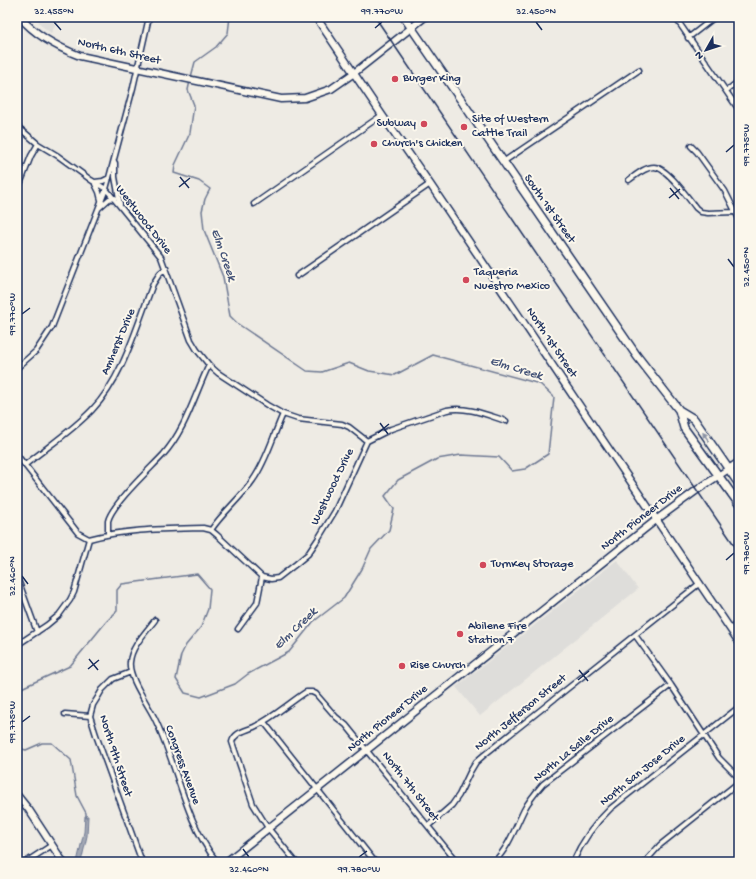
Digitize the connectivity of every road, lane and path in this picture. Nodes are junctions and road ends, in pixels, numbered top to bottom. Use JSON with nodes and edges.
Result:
{"nodes":[{"id":1,"x":20,"y":17,"type":"edge"},
{"id":2,"x":149,"y":17,"type":"edge"},
{"id":3,"x":316,"y":17,"type":"edge"},
{"id":4,"x":404,"y":17,"type":"edge"},
{"id":5,"x":425,"y":17,"type":"edge"},
{"id":6,"x":675,"y":17,"type":"edge"},
{"id":7,"x":714,"y":17,"type":"edge"},
{"id":8,"x":411,"y":27,"type":"junction"},
{"id":9,"x":688,"y":38,"type":"junction"},
{"id":10,"x":137,"y":67,"type":"junction"},
{"id":11,"x":639,"y":70,"type":"dead end"},
{"id":12,"x":354,"y":73,"type":"junction"},
{"id":13,"x":739,"y":81,"type":"edge"},
{"id":14,"x":726,"y":92,"type":"junction"},
{"id":15,"x":739,"y":110,"type":"edge"},
{"id":16,"x":382,"y":115,"type":"junction"},
{"id":17,"x":17,"y":126,"type":"edge"},
{"id":18,"x":38,"y":144,"type":"junction"},
{"id":19,"x":691,"y":146,"type":"dead end"},
{"id":20,"x":115,"y":157,"type":"junction"},
{"id":21,"x":503,"y":162,"type":"junction"},
{"id":22,"x":110,"y":177,"type":"junction"},
{"id":23,"x":630,"y":180,"type":"dead end"},
{"id":24,"x":94,"y":182,"type":"junction"},
{"id":25,"x":430,"y":184,"type":"junction"},
{"id":26,"x":106,"y":189,"type":"junction"},
{"id":27,"x":17,"y":192,"type":"edge"},
{"id":28,"x":115,"y":198,"type":"junction"},
{"id":29,"x":101,"y":201,"type":"junction"},
{"id":30,"x":254,"y":204,"type":"dead end"},
{"id":31,"x":121,"y":206,"type":"junction"},
{"id":32,"x":97,"y":210,"type":"junction"},
{"id":33,"x":734,"y":212,"type":"junction"},
{"id":34,"x":739,"y":219,"type":"edge"},
{"id":35,"x":166,"y":268,"type":"junction"},
{"id":36,"x":297,"y":276,"type":"dead end"},
{"id":37,"x":209,"y":365,"type":"junction"},
{"id":38,"x":17,"y":368,"type":"edge"},
{"id":39,"x":679,"y":410,"type":"junction"},
{"id":40,"x":283,"y":414,"type":"junction"},
{"id":41,"x":506,"y":421,"type":"dead end"},
{"id":42,"x":367,"y":441,"type":"junction"},
{"id":43,"x":17,"y":455,"type":"edge"},
{"id":44,"x":739,"y":462,"type":"edge"},
{"id":45,"x":25,"y":465,"type":"junction"},
{"id":46,"x":729,"y":469,"type":"junction"},
{"id":47,"x":719,"y":475,"type":"junction"},
{"id":48,"x":739,"y":484,"type":"edge"},
{"id":49,"x":739,"y":504,"type":"edge"},
{"id":50,"x":656,"y":520,"type":"junction"},
{"id":51,"x":211,"y":530,"type":"junction"},
{"id":52,"x":108,"y":534,"type":"junction"},
{"id":53,"x":89,"y":539,"type":"junction"},
{"id":54,"x":17,"y":577,"type":"edge"},
{"id":55,"x":262,"y":577,"type":"junction"},
{"id":56,"x":700,"y":583,"type":"junction"},
{"id":57,"x":155,"y":620,"type":"dead end"},
{"id":58,"x":238,"y":629,"type":"dead end"},
{"id":59,"x":37,"y":632,"type":"junction"},
{"id":60,"x":635,"y":635,"type":"junction"},
{"id":61,"x":739,"y":642,"type":"edge"},
{"id":62,"x":17,"y":645,"type":"edge"},
{"id":63,"x":131,"y":672,"type":"junction"},
{"id":64,"x":670,"y":685,"type":"junction"},
{"id":65,"x":739,"y":707,"type":"edge"},
{"id":66,"x":65,"y":714,"type":"dead end"},
{"id":67,"x":90,"y":716,"type":"junction"},
{"id":68,"x":264,"y":722,"type":"junction"},
{"id":69,"x":704,"y":734,"type":"junction"},
{"id":70,"x":368,"y":750,"type":"junction"},
{"id":71,"x":739,"y":778,"type":"edge"},
{"id":72,"x":739,"y":782,"type":"edge"},
{"id":73,"x":317,"y":790,"type":"junction"},
{"id":74,"x":17,"y":795,"type":"edge"},
{"id":75,"x":428,"y":826,"type":"junction"},
{"id":76,"x":268,"y":828,"type":"junction"},
{"id":77,"x":52,"y":845,"type":"junction"},
{"id":78,"x":739,"y":859,"type":"edge"},
{"id":79,"x":26,"y":862,"type":"edge"},
{"id":80,"x":63,"y":862,"type":"edge"},
{"id":81,"x":142,"y":862,"type":"edge"},
{"id":82,"x":217,"y":862,"type":"edge"},
{"id":83,"x":226,"y":862,"type":"edge"},
{"id":84,"x":296,"y":862,"type":"edge"},
{"id":85,"x":375,"y":862,"type":"edge"},
{"id":86,"x":457,"y":862,"type":"edge"},
{"id":87,"x":494,"y":862,"type":"edge"},
{"id":88,"x":573,"y":862,"type":"edge"},
{"id":89,"x":645,"y":862,"type":"edge"},
{"id":90,"x":735,"y":862,"type":"edge"}],
"edges":[{"from":1,"to":10,"type":"main road","name":"North 6th Street"},
{"from":2,"to":10,"type":"street","name":"Westwood Drive"},
{"from":3,"to":12,"type":"main road","name":"North 1st Street"},
{"from":4,"to":8,"type":"main road","name":"South 1st Street"},
{"from":5,"to":8,"type":"main road","name":"North 6th Street"},
{"from":6,"to":9,"type":"street"},
{"from":7,"to":9,"type":"street"},
{"from":8,"to":12,"type":"main road","name":"North 6th Street"},
{"from":8,"to":21,"type":"main road","name":"South 1st Street"},
{"from":9,"to":14,"type":"street"},
{"from":10,"to":12,"type":"main road","name":"North 6th Street"},
{"from":10,"to":20,"type":"street","name":"Westwood Drive"},
{"from":11,"to":21,"type":"street"},
{"from":12,"to":16,"type":"main road","name":"North 1st Street"},
{"from":13,"to":14,"type":"street"},
{"from":14,"to":15,"type":"street"},
{"from":16,"to":25,"type":"main road","name":"North 1st Street"},
{"from":16,"to":30,"type":"street"},
{"from":17,"to":18,"type":"street"},
{"from":18,"to":24,"type":"street"},
{"from":18,"to":27,"type":"street"},
{"from":19,"to":33,"type":"street"},
{"from":20,"to":22,"type":"street","name":"Westwood Drive"},
{"from":20,"to":31,"type":"street"},
{"from":21,"to":39,"type":"main road","name":"South 1st Street"},
{"from":22,"to":24,"type":"street"},
{"from":22,"to":26,"type":"street","name":"Westwood Drive"},
{"from":23,"to":33,"type":"street"},
{"from":24,"to":26,"type":"street"},
{"from":24,"to":29,"type":"street"},
{"from":25,"to":36,"type":"street"},
{"from":25,"to":50,"type":"main road","name":"North 1st Street"},
{"from":26,"to":28,"type":"street","name":"Westwood Drive"},
{"from":26,"to":29,"type":"street"},
{"from":28,"to":31,"type":"street","name":"Westwood Drive"},
{"from":28,"to":32,"type":"street"},
{"from":29,"to":32,"type":"street"},
{"from":31,"to":35,"type":"street","name":"Westwood Drive"},
{"from":32,"to":38,"type":"street"},
{"from":33,"to":34,"type":"street"},
{"from":35,"to":37,"type":"street","name":"Westwood Drive"},
{"from":35,"to":45,"type":"street","name":"Amherst Drive"},
{"from":37,"to":40,"type":"street","name":"Westwood Drive"},
{"from":37,"to":52,"type":"street"},
{"from":46,"to":39,"type":"main road","name":"South 1st Street","one_way":true},
{"from":39,"to":47,"type":"main road","name":"South 1st Street"},
{"from":40,"to":42,"type":"street","name":"Westwood Drive"},
{"from":40,"to":51,"type":"street"},
{"from":41,"to":42,"type":"street"},
{"from":42,"to":55,"type":"street","name":"Westwood Drive"},
{"from":43,"to":45,"type":"street"},
{"from":44,"to":46,"type":"main road","name":"North Pioneer Drive"},
{"from":45,"to":53,"type":"street"},
{"from":46,"to":47,"type":"main road","name":"North Pioneer Drive"},
{"from":46,"to":48,"type":"main road","name":"South 1st Street"},
{"from":47,"to":49,"type":"main road","name":"South 1st Street"},
{"from":47,"to":50,"type":"main road","name":"North Pioneer Drive"},
{"from":50,"to":56,"type":"main road","name":"North 1st Street"},
{"from":50,"to":70,"type":"main road","name":"North Pioneer Drive"},
{"from":51,"to":52,"type":"street"},
{"from":51,"to":55,"type":"street"},
{"from":52,"to":53,"type":"street"},
{"from":53,"to":59,"type":"street"},
{"from":54,"to":59,"type":"street"},
{"from":55,"to":58,"type":"street"},
{"from":56,"to":60,"type":"street","name":"North Jefferson Street"},
{"from":56,"to":61,"type":"main road","name":"North 1st Street"},
{"from":57,"to":63,"type":"street"},
{"from":59,"to":62,"type":"street"},
{"from":60,"to":64,"type":"street"},
{"from":60,"to":75,"type":"street","name":"North Jefferson Street"},
{"from":63,"to":67,"type":"street","name":"North 9th Street"},
{"from":63,"to":82,"type":"street","name":"Congress Avenue"},
{"from":64,"to":69,"type":"street"},
{"from":64,"to":87,"type":"street","name":"North La Salle Drive"},
{"from":65,"to":69,"type":"street","name":"North San Jose Drive"},
{"from":66,"to":67,"type":"street"},
{"from":67,"to":81,"type":"street","name":"North 9th Street"},
{"from":68,"to":70,"type":"street","name":"North 7th Street"},
{"from":68,"to":73,"type":"street"},
{"from":68,"to":76,"type":"street"},
{"from":69,"to":71,"type":"street"},
{"from":69,"to":88,"type":"street","name":"North San Jose Drive"},
{"from":70,"to":73,"type":"main road","name":"North Pioneer Drive"},
{"from":70,"to":75,"type":"street","name":"North 7th Street"},
{"from":72,"to":89,"type":"street"},
{"from":73,"to":76,"type":"main road","name":"North Pioneer Drive"},
{"from":73,"to":85,"type":"street"},
{"from":74,"to":77,"type":"main road"},
{"from":75,"to":86,"type":"street","name":"North 7th Street"},
{"from":76,"to":83,"type":"main road","name":"North Pioneer Drive"},
{"from":76,"to":84,"type":"street"},
{"from":77,"to":79,"type":"street"},
{"from":77,"to":80,"type":"main road"},
{"from":78,"to":90,"type":"street"}]}
